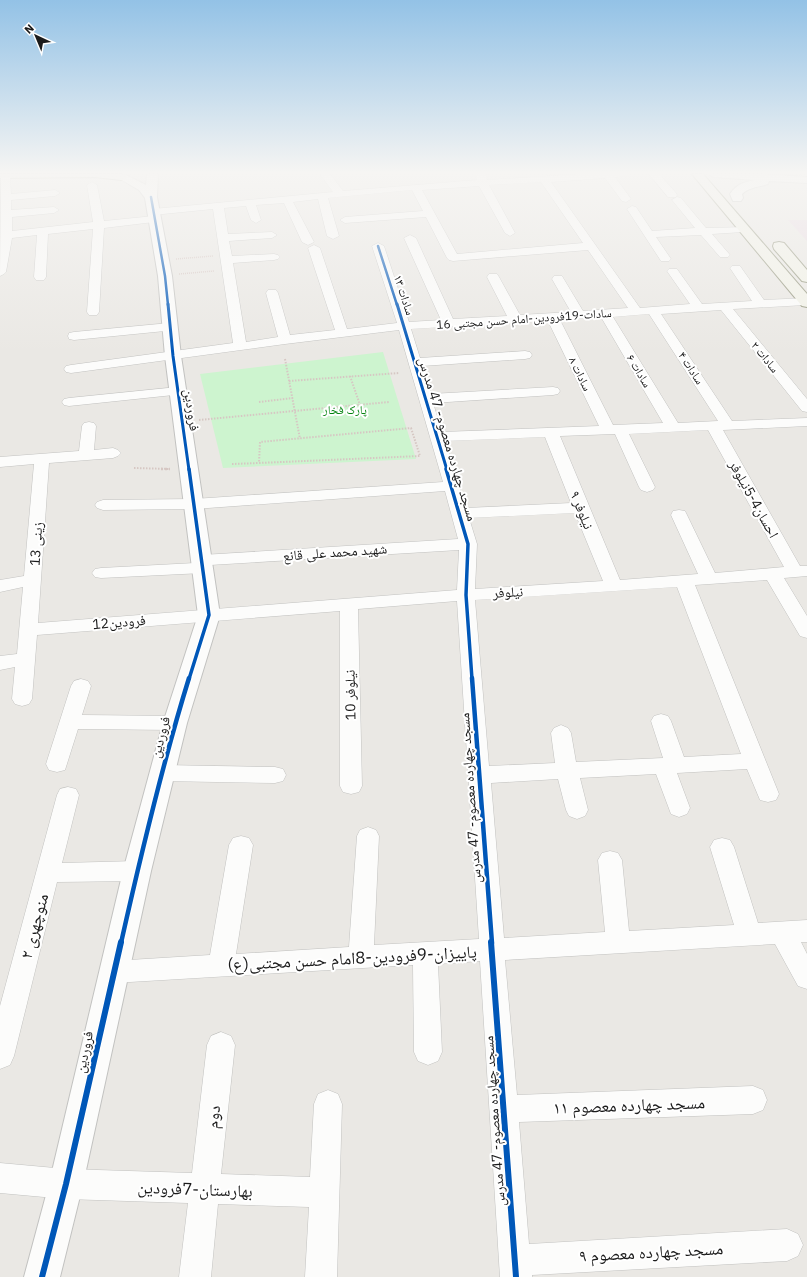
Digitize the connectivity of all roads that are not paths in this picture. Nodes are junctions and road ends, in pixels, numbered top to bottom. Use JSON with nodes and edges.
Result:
{"nodes":[{"id":1,"x":23,"y":234,"type":"edge"},
{"id":2,"x":44,"y":234,"type":"edge"},
{"id":3,"x":98,"y":234,"type":"edge"},
{"id":4,"x":157,"y":234,"type":"edge"},
{"id":5,"x":223,"y":234,"type":"edge"},
{"id":6,"x":305,"y":234,"type":"edge"},
{"id":7,"x":440,"y":234,"type":"edge"},
{"id":8,"x":582,"y":234,"type":"edge"},
{"id":9,"x":648,"y":234,"type":"joint"},
{"id":10,"x":656,"y":234,"type":"edge"},
{"id":11,"x":707,"y":234,"type":"edge"},
{"id":12,"x":747,"y":234,"type":"edge"},
{"id":13,"x":272,"y":235,"type":"dead end"},
{"id":14,"x":4,"y":236,"type":"edge"},
{"id":15,"x":770,"y":236,"type":"dead end"},
{"id":16,"x":224,"y":238,"type":"junction"},
{"id":17,"x":410,"y":238,"type":"dead end"},
{"id":18,"x":378,"y":246,"type":"dead end"},
{"id":19,"x":591,"y":246,"type":"junction"},
{"id":20,"x":724,"y":254,"type":"dead end"},
{"id":21,"x":274,"y":257,"type":"dead end"},
{"id":22,"x":665,"y":259,"type":"dead end"},
{"id":23,"x":226,"y":262,"type":"junction"},
{"id":24,"x":736,"y":268,"type":"dead end"},
{"id":25,"x":673,"y":271,"type":"dead end"},
{"id":26,"x":0,"y":272,"type":"edge"},
{"id":27,"x":40,"y":277,"type":"dead end"},
{"id":28,"x":492,"y":277,"type":"dead end"},
{"id":29,"x":807,"y":278,"type":"edge"},
{"id":30,"x":558,"y":279,"type":"dead end"},
{"id":31,"x":272,"y":293,"type":"dead end"},
{"id":32,"x":806,"y":302,"type":"edge"},
{"id":33,"x":761,"y":304,"type":"junction"},
{"id":34,"x":724,"y":306,"type":"junction"},
{"id":35,"x":699,"y":308,"type":"junction"},
{"id":36,"x":654,"y":311,"type":"junction"},
{"id":37,"x":93,"y":312,"type":"dead end"},
{"id":38,"x":637,"y":312,"type":"junction"},
{"id":39,"x":604,"y":314,"type":"junction"},
{"id":40,"x":579,"y":315,"type":"junction"},
{"id":41,"x":552,"y":317,"type":"junction"},
{"id":42,"x":516,"y":320,"type":"junction"},
{"id":43,"x":449,"y":324,"type":"junction"},
{"id":44,"x":404,"y":326,"type":"junction"},
{"id":45,"x":170,"y":327,"type":"junction"},
{"id":46,"x":342,"y":333,"type":"junction"},
{"id":47,"x":74,"y":336,"type":"dead end"},
{"id":48,"x":285,"y":340,"type":"junction"},
{"id":49,"x":240,"y":346,"type":"junction"},
{"id":50,"x":525,"y":355,"type":"dead end"},
{"id":51,"x":173,"y":356,"type":"junction"},
{"id":52,"x":407,"y":367,"type":"junction"},
{"id":53,"x":71,"y":369,"type":"dead end"},
{"id":54,"x":178,"y":391,"type":"junction"},
{"id":55,"x":553,"y":391,"type":"dead end"},
{"id":56,"x":425,"y":399,"type":"junction"},
{"id":57,"x":69,"y":402,"type":"dead end"},
{"id":58,"x":807,"y":408,"type":"edge"},
{"id":59,"x":807,"y":422,"type":"edge"},
{"id":60,"x":720,"y":425,"type":"junction"},
{"id":61,"x":89,"y":426,"type":"dead end"},
{"id":62,"x":673,"y":427,"type":"junction"},
{"id":63,"x":614,"y":430,"type":"junction"},
{"id":64,"x":551,"y":432,"type":"junction"},
{"id":65,"x":436,"y":437,"type":"junction"},
{"id":66,"x":114,"y":453,"type":"dead end"},
{"id":67,"x":86,"y":455,"type":"junction"},
{"id":68,"x":42,"y":458,"type":"junction"},
{"id":69,"x":0,"y":462,"type":"edge"},
{"id":70,"x":452,"y":486,"type":"junction"},
{"id":71,"x":646,"y":488,"type":"dead end"},
{"id":72,"x":194,"y":504,"type":"junction"},
{"id":73,"x":103,"y":505,"type":"dead end"},
{"id":74,"x":581,"y":508,"type":"junction"},
{"id":75,"x":459,"y":513,"type":"junction"},
{"id":76,"x":679,"y":515,"type":"dead end"},
{"id":77,"x":468,"y":544,"type":"junction"},
{"id":78,"x":202,"y":564,"type":"junction"},
{"id":79,"x":801,"y":571,"type":"edge"},
{"id":80,"x":101,"y":573,"type":"dead end"},
{"id":81,"x":773,"y":574,"type":"junction"},
{"id":82,"x":709,"y":579,"type":"junction"},
{"id":83,"x":33,"y":580,"type":"junction"},
{"id":84,"x":684,"y":581,"type":"junction"},
{"id":85,"x":0,"y":586,"type":"edge"},
{"id":86,"x":614,"y":586,"type":"junction"},
{"id":87,"x":466,"y":595,"type":"junction"},
{"id":88,"x":349,"y":604,"type":"junction"},
{"id":89,"x":209,"y":615,"type":"junction"},
{"id":90,"x":29,"y":630,"type":"junction"},
{"id":91,"x":807,"y":632,"type":"edge"},
{"id":92,"x":26,"y":659,"type":"junction"},
{"id":93,"x":0,"y":663,"type":"edge"},
{"id":94,"x":81,"y":686,"type":"dead end"},
{"id":95,"x":22,"y":699,"type":"dead end"},
{"id":96,"x":661,"y":721,"type":"dead end"},
{"id":97,"x":69,"y":722,"type":"junction"},
{"id":98,"x":175,"y":723,"type":"junction"},
{"id":99,"x":561,"y":733,"type":"dead end"},
{"id":100,"x":755,"y":761,"type":"junction"},
{"id":101,"x":57,"y":764,"type":"dead end"},
{"id":102,"x":670,"y":766,"type":"junction"},
{"id":103,"x":567,"y":771,"type":"junction"},
{"id":104,"x":162,"y":773,"type":"junction"},
{"id":105,"x":275,"y":774,"type":"dead end"},
{"id":106,"x":480,"y":775,"type":"junction"},
{"id":107,"x":351,"y":786,"type":"dead end"},
{"id":108,"x":768,"y":794,"type":"dead end"},
{"id":109,"x":68,"y":795,"type":"dead end"},
{"id":110,"x":679,"y":808,"type":"dead end"},
{"id":111,"x":577,"y":810,"type":"dead end"},
{"id":112,"x":368,"y":836,"type":"dead end"},
{"id":113,"x":241,"y":845,"type":"dead end"},
{"id":114,"x":722,"y":847,"type":"dead end"},
{"id":115,"x":610,"y":860,"type":"dead end"},
{"id":116,"x":136,"y":871,"type":"junction"},
{"id":117,"x":48,"y":873,"type":"junction"},
{"id":118,"x":807,"y":931,"type":"edge"},
{"id":119,"x":782,"y":932,"type":"junction"},
{"id":120,"x":748,"y":934,"type":"junction"},
{"id":121,"x":618,"y":942,"type":"junction"},
{"id":122,"x":492,"y":950,"type":"junction"},
{"id":123,"x":425,"y":954,"type":"junction"},
{"id":124,"x":361,"y":958,"type":"junction"},
{"id":125,"x":221,"y":966,"type":"junction"},
{"id":126,"x":113,"y":972,"type":"junction"},
{"id":127,"x":807,"y":978,"type":"edge"},
{"id":128,"x":221,"y":1045,"type":"dead end"},
{"id":129,"x":428,"y":1052,"type":"dead end"},
{"id":130,"x":0,"y":1056,"type":"edge"},
{"id":131,"x":753,"y":1100,"type":"dead end"},
{"id":132,"x":328,"y":1104,"type":"dead end"},
{"id":133,"x":504,"y":1109,"type":"junction"},
{"id":134,"x":0,"y":1178,"type":"edge"},
{"id":135,"x":66,"y":1184,"type":"junction"},
{"id":136,"x":206,"y":1189,"type":"junction"},
{"id":137,"x":325,"y":1193,"type":"junction"},
{"id":138,"x":787,"y":1245,"type":"dead end"},
{"id":139,"x":516,"y":1269,"type":"edge"},
{"id":140,"x":42,"y":1277,"type":"edge"},
{"id":141,"x":195,"y":1277,"type":"edge"},
{"id":142,"x":321,"y":1277,"type":"edge"}],
"edges":[{"from":1,"to":14,"type":"street"},
{"from":2,"to":27,"type":"street"},
{"from":3,"to":37,"type":"street"},
{"from":4,"to":45,"type":"street","name":"فروردین"},
{"from":5,"to":16,"type":"street"},
{"from":6,"to":46,"type":"street"},
{"from":7,"to":19,"type":"street"},
{"from":8,"to":19,"type":"street"},
{"from":9,"to":10,"type":"street"},
{"from":9,"to":22,"type":"street"},
{"from":11,"to":20,"type":"street"},
{"from":12,"to":32,"type":"main road"},
{"from":13,"to":16,"type":"street"},
{"from":14,"to":26,"type":"street"},
{"from":15,"to":29,"type":"main road"},
{"from":16,"to":23,"type":"street"},
{"from":17,"to":43,"type":"street"},
{"from":18,"to":44,"type":"street","name":"سادات ۱۳"},
{"from":19,"to":38,"type":"street"},
{"from":21,"to":23,"type":"street"},
{"from":23,"to":49,"type":"street"},
{"from":24,"to":33,"type":"street"},
{"from":25,"to":35,"type":"street"},
{"from":28,"to":42,"type":"street"},
{"from":30,"to":40,"type":"street"},
{"from":31,"to":48,"type":"street"},
{"from":32,"to":33,"type":"street","name":"سادات-19فرودین-امام حسن مجتبی 16"},
{"from":33,"to":34,"type":"street","name":"سادات-19فرودین-امام حسن مجتبی 16"},
{"from":34,"to":35,"type":"street","name":"سادات-19فرودین-امام حسن مجتبی 16"},
{"from":34,"to":58,"type":"street","name":"سادات ۲"},
{"from":35,"to":36,"type":"street","name":"سادات-19فرودین-امام حسن مجتبی 16"},
{"from":36,"to":38,"type":"street","name":"سادات-19فرودین-امام حسن مجتبی 16"},
{"from":36,"to":60,"type":"street","name":"سادات ۴"},
{"from":38,"to":39,"type":"street","name":"سادات-19فرودین-امام حسن مجتبی 16"},
{"from":39,"to":40,"type":"street","name":"سادات-19فرودین-امام حسن مجتبی 16"},
{"from":39,"to":62,"type":"street","name":"سادات ۶"},
{"from":40,"to":41,"type":"street","name":"سادات-19فرودین-امام حسن مجتبی 16"},
{"from":41,"to":42,"type":"street","name":"سادات-19فرودین-امام حسن مجتبی 16"},
{"from":41,"to":63,"type":"street","name":"سادات ۸"},
{"from":42,"to":43,"type":"street","name":"سادات-19فرودین-امام حسن مجتبی 16"},
{"from":43,"to":44,"type":"street","name":"سادات-19فرودین-امام حسن مجتبی 16"},
{"from":44,"to":46,"type":"street","name":"سادات-19فرودین-امام حسن مجتبی 16"},
{"from":44,"to":52,"type":"street","name":"مسجد چهارده معصوم- 47 مدرس"},
{"from":45,"to":47,"type":"street"},
{"from":45,"to":51,"type":"street","name":"فروردین"},
{"from":46,"to":48,"type":"street","name":"سادات-19فرودین-امام حسن مجتبی 16"},
{"from":48,"to":49,"type":"street","name":"سادات-19فرودین-امام حسن مجتبی 16"},
{"from":49,"to":51,"type":"street","name":"سادات-19فرودین-امام حسن مجتبی 16"},
{"from":50,"to":52,"type":"street"},
{"from":51,"to":53,"type":"street","name":"سادات-19فرودین-امام حسن مجتبی 16"},
{"from":51,"to":54,"type":"street","name":"فروردین"},
{"from":52,"to":56,"type":"street","name":"مسجد چهارده معصوم- 47 مدرس"},
{"from":54,"to":57,"type":"street"},
{"from":54,"to":72,"type":"street","name":"فروردین"},
{"from":55,"to":56,"type":"street"},
{"from":56,"to":65,"type":"street","name":"مسجد چهارده معصوم- 47 مدرس"},
{"from":59,"to":60,"type":"street"},
{"from":60,"to":62,"type":"street"},
{"from":60,"to":79,"type":"street","name":"احسان4-5نیلوفر"},
{"from":61,"to":67,"type":"street"},
{"from":62,"to":63,"type":"street"},
{"from":63,"to":64,"type":"street"},
{"from":63,"to":71,"type":"street","name":"سادات ۸"},
{"from":64,"to":65,"type":"street"},
{"from":64,"to":74,"type":"street","name":"نیلوفر ۹"},
{"from":65,"to":70,"type":"street","name":"مسجد چهارده معصوم- 47 مدرس"},
{"from":66,"to":67,"type":"street"},
{"from":67,"to":68,"type":"street"},
{"from":68,"to":69,"type":"street"},
{"from":68,"to":83,"type":"street","name":"زینی 13"},
{"from":70,"to":72,"type":"street"},
{"from":70,"to":75,"type":"street","name":"مسجد چهارده معصوم- 47 مدرس"},
{"from":72,"to":73,"type":"street"},
{"from":72,"to":78,"type":"street","name":"فروردین"},
{"from":74,"to":75,"type":"street"},
{"from":74,"to":86,"type":"street","name":"نیلوفر ۹"},
{"from":75,"to":77,"type":"street","name":"مسجد چهارده معصوم- 47 مدرس"},
{"from":76,"to":82,"type":"street"},
{"from":77,"to":78,"type":"street","name":"شهید محمد علی قانع"},
{"from":77,"to":87,"type":"street","name":"مسجد چهارده معصوم- 47 مدرس"},
{"from":78,"to":80,"type":"street","name":"شهید محمد علی قانع"},
{"from":78,"to":89,"type":"street","name":"فروردین"},
{"from":79,"to":81,"type":"street","name":"نیلوفر"},
{"from":81,"to":82,"type":"street","name":"نیلوفر"},
{"from":81,"to":91,"type":"street"},
{"from":82,"to":84,"type":"street","name":"نیلوفر"},
{"from":83,"to":85,"type":"street"},
{"from":83,"to":90,"type":"street","name":"زینی 13"},
{"from":84,"to":86,"type":"street","name":"نیلوفر"},
{"from":84,"to":100,"type":"street"},
{"from":86,"to":87,"type":"street","name":"نیلوفر"},
{"from":87,"to":88,"type":"street","name":"نیلوفر"},
{"from":87,"to":106,"type":"street","name":"مسجد چهارده معصوم- 47 مدرس"},
{"from":88,"to":89,"type":"street","name":"نیلوفر"},
{"from":88,"to":107,"type":"street","name":"نیلوفر 10"},
{"from":89,"to":90,"type":"street","name":"12فرودین"},
{"from":89,"to":98,"type":"street","name":"فروردین"},
{"from":90,"to":92,"type":"street","name":"زینی 13"},
{"from":92,"to":93,"type":"street"},
{"from":92,"to":95,"type":"street","name":"زینی 13"},
{"from":94,"to":97,"type":"street"},
{"from":96,"to":102,"type":"street"},
{"from":97,"to":98,"type":"street"},
{"from":97,"to":101,"type":"street"},
{"from":98,"to":104,"type":"street","name":"فروردین"},
{"from":99,"to":103,"type":"street"},
{"from":100,"to":102,"type":"street"},
{"from":100,"to":108,"type":"street"},
{"from":102,"to":103,"type":"street"},
{"from":102,"to":110,"type":"street"},
{"from":103,"to":106,"type":"street"},
{"from":103,"to":111,"type":"street"},
{"from":104,"to":105,"type":"street"},
{"from":104,"to":116,"type":"street","name":"فروردین"},
{"from":106,"to":122,"type":"street","name":"مسجد چهارده معصوم- 47 مدرس"},
{"from":109,"to":117,"type":"street","name":"منوچهری ۲"},
{"from":112,"to":124,"type":"street"},
{"from":113,"to":125,"type":"street"},
{"from":114,"to":120,"type":"street"},
{"from":115,"to":121,"type":"street"},
{"from":116,"to":117,"type":"street"},
{"from":116,"to":126,"type":"street","name":"فروردین"},
{"from":117,"to":130,"type":"street","name":"منوچهری ۲"},
{"from":118,"to":119,"type":"street","name":"پاییزان-9فرودین-8امام حسن مجتبی(ع)"},
{"from":119,"to":120,"type":"street","name":"پاییزان-9فرودین-8امام حسن مجتبی(ع)"},
{"from":119,"to":127,"type":"street"},
{"from":120,"to":121,"type":"street","name":"پاییزان-9فرودین-8امام حسن مجتبی(ع)"},
{"from":121,"to":122,"type":"street","name":"پاییزان-9فرودین-8امام حسن مجتبی(ع)"},
{"from":122,"to":123,"type":"street","name":"پاییزان-9فرودین-8امام حسن مجتبی(ع)"},
{"from":122,"to":133,"type":"street","name":"مسجد چهارده معصوم- 47 مدرس"},
{"from":123,"to":124,"type":"street","name":"پاییزان-9فرودین-8امام حسن مجتبی(ع)"},
{"from":123,"to":129,"type":"street"},
{"from":124,"to":125,"type":"street","name":"پاییزان-9فرودین-8امام حسن مجتبی(ع)"},
{"from":125,"to":126,"type":"street","name":"پاییزان-9فرودین-8امام حسن مجتبی(ع)"},
{"from":126,"to":135,"type":"street","name":"فروردین"},
{"from":128,"to":136,"type":"street","name":"دوم"},
{"from":131,"to":133,"type":"street","name":"مسجد چهارده معصوم ۱۱"},
{"from":132,"to":137,"type":"street"},
{"from":133,"to":139,"type":"street","name":"مسجد چهارده معصوم- 47 مدرس"},
{"from":134,"to":135,"type":"street","name":"بهارستان-7فرودین"},
{"from":135,"to":136,"type":"street","name":"بهارستان-7فرودین"},
{"from":135,"to":140,"type":"street","name":"فروردین"},
{"from":136,"to":137,"type":"street","name":"بهارستان-7فرودین"},
{"from":136,"to":141,"type":"street","name":"دوم"},
{"from":137,"to":142,"type":"street"},
{"from":138,"to":139,"type":"street","name":"مسجد چهارده معصوم ۹"}]}
